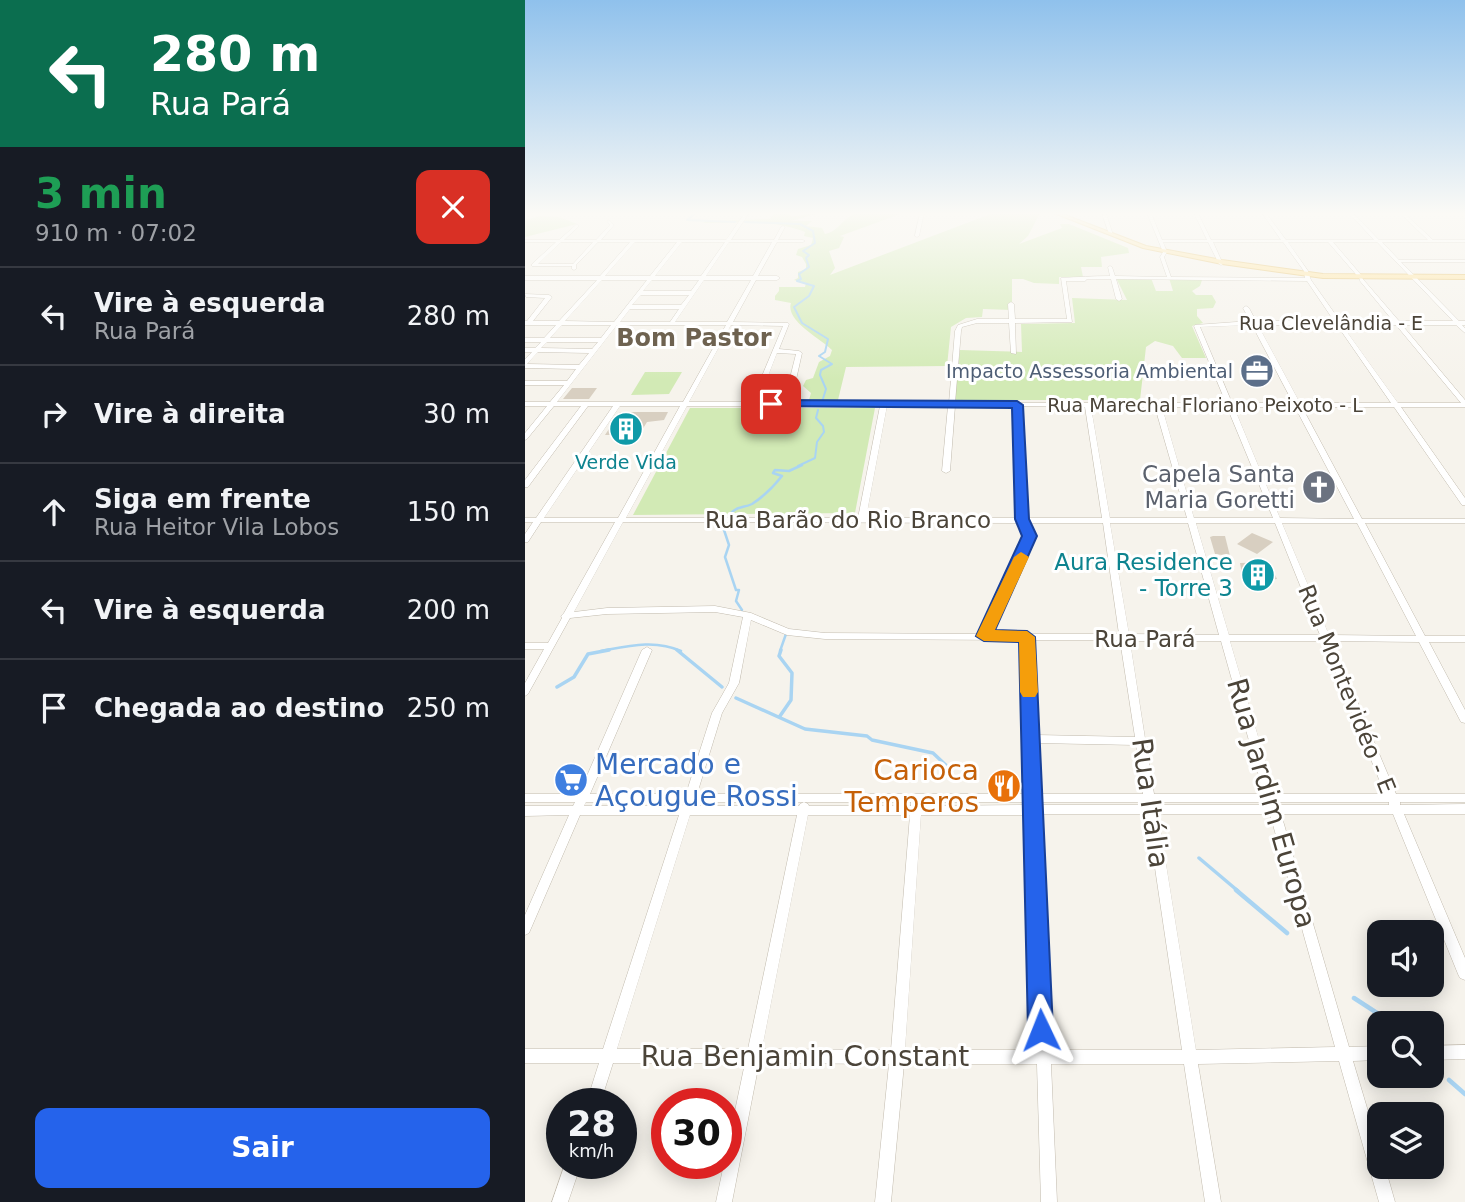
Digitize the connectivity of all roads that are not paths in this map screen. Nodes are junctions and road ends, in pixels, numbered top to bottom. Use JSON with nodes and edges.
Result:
{"nodes":[{"id":1,"x":573,"y":269,"type":"edge"},
{"id":2,"x":607,"y":269,"type":"edge"},
{"id":3,"x":658,"y":269,"type":"edge"},
{"id":4,"x":708,"y":269,"type":"edge"},
{"id":5,"x":760,"y":269,"type":"edge"},
{"id":6,"x":1114,"y":269,"type":"edge"},
{"id":7,"x":1117,"y":269,"type":"edge"},
{"id":8,"x":1168,"y":269,"type":"edge"},
{"id":9,"x":1258,"y":269,"type":"edge"},
{"id":10,"x":1297,"y":269,"type":"edge"},
{"id":11,"x":1305,"y":269,"type":"edge"},
{"id":12,"x":1353,"y":269,"type":"edge"},
{"id":13,"x":1405,"y":269,"type":"edge"},
{"id":14,"x":1122,"y":276,"type":"junction"},
{"id":15,"x":1169,"y":276,"type":"junction"},
{"id":16,"x":544,"y":277,"type":"junction"},
{"id":17,"x":1306,"y":277,"type":"junction"},
{"id":18,"x":525,"y":278,"type":"edge"},
{"id":19,"x":572,"y":278,"type":"junction"},
{"id":20,"x":599,"y":278,"type":"junction"},
{"id":21,"x":651,"y":278,"type":"junction"},
{"id":22,"x":702,"y":278,"type":"junction"},
{"id":23,"x":755,"y":278,"type":"junction"},
{"id":24,"x":777,"y":278,"type":"dead end"},
{"id":25,"x":1113,"y":278,"type":"junction"},
{"id":26,"x":1361,"y":279,"type":"junction"},
{"id":27,"x":1414,"y":279,"type":"junction"},
{"id":28,"x":1465,"y":279,"type":"edge"},
{"id":29,"x":639,"y":293,"type":"junction"},
{"id":30,"x":692,"y":293,"type":"junction"},
{"id":31,"x":525,"y":296,"type":"edge"},
{"id":32,"x":1119,"y":299,"type":"dead end"},
{"id":33,"x":1011,"y":304,"type":"dead end"},
{"id":34,"x":629,"y":307,"type":"junction"},
{"id":35,"x":683,"y":307,"type":"junction"},
{"id":36,"x":1245,"y":308,"type":"dead end"},
{"id":37,"x":1012,"y":322,"type":"junction"},
{"id":38,"x":527,"y":323,"type":"edge"},
{"id":39,"x":560,"y":323,"type":"junction"},
{"id":40,"x":615,"y":323,"type":"junction"},
{"id":41,"x":1253,"y":323,"type":"junction"},
{"id":42,"x":1339,"y":323,"type":"junction"},
{"id":43,"x":1398,"y":323,"type":"junction"},
{"id":44,"x":1461,"y":323,"type":"edge"},
{"id":45,"x":671,"y":324,"type":"junction"},
{"id":46,"x":730,"y":324,"type":"junction"},
{"id":47,"x":1197,"y":326,"type":"joint"},
{"id":48,"x":1465,"y":331,"type":"edge"},
{"id":49,"x":525,"y":340,"type":"edge"},
{"id":50,"x":545,"y":340,"type":"junction"},
{"id":51,"x":602,"y":341,"type":"junction"},
{"id":52,"x":525,"y":350,"type":"edge"},
{"id":53,"x":537,"y":350,"type":"junction"},
{"id":54,"x":594,"y":351,"type":"junction"},
{"id":55,"x":776,"y":351,"type":"junction"},
{"id":56,"x":1014,"y":353,"type":"dead end"},
{"id":57,"x":525,"y":365,"type":"edge"},
{"id":58,"x":581,"y":367,"type":"junction"},
{"id":59,"x":525,"y":383,"type":"edge"},
{"id":60,"x":568,"y":383,"type":"junction"},
{"id":61,"x":525,"y":404,"type":"edge"},
{"id":62,"x":687,"y":404,"type":"junction"},
{"id":63,"x":754,"y":404,"type":"junction"},
{"id":64,"x":787,"y":404,"type":"junction"},
{"id":65,"x":552,"y":405,"type":"junction"},
{"id":66,"x":585,"y":405,"type":"junction"},
{"id":67,"x":617,"y":405,"type":"junction"},
{"id":68,"x":884,"y":405,"type":"junction"},
{"id":69,"x":950,"y":405,"type":"junction"},
{"id":70,"x":1017,"y":405,"type":"junction"},
{"id":71,"x":1088,"y":405,"type":"junction"},
{"id":72,"x":1158,"y":405,"type":"junction"},
{"id":73,"x":1229,"y":405,"type":"junction"},
{"id":74,"x":1297,"y":405,"type":"junction"},
{"id":75,"x":1396,"y":405,"type":"junction"},
{"id":76,"x":1465,"y":405,"type":"edge"},
{"id":77,"x":525,"y":438,"type":"edge"},
{"id":78,"x":946,"y":471,"type":"dead end"},
{"id":79,"x":525,"y":485,"type":"edge"},
{"id":80,"x":1465,"y":503,"type":"edge"},
{"id":81,"x":862,"y":519,"type":"junction"},
{"id":82,"x":1022,"y":519,"type":"junction"},
{"id":83,"x":525,"y":520,"type":"edge"},
{"id":84,"x":539,"y":520,"type":"junction"},
{"id":85,"x":620,"y":520,"type":"junction"},
{"id":86,"x":1107,"y":520,"type":"junction"},
{"id":87,"x":1191,"y":521,"type":"junction"},
{"id":88,"x":1277,"y":521,"type":"junction"},
{"id":89,"x":1359,"y":521,"type":"junction"},
{"id":90,"x":1465,"y":521,"type":"edge"},
{"id":91,"x":525,"y":540,"type":"edge"},
{"id":92,"x":748,"y":615,"type":"junction"},
{"id":93,"x":565,"y":616,"type":"junction"},
{"id":94,"x":984,"y":636,"type":"junction"},
{"id":95,"x":1027,"y":637,"type":"junction"},
{"id":96,"x":1125,"y":639,"type":"junction"},
{"id":97,"x":1225,"y":639,"type":"junction"},
{"id":98,"x":1326,"y":639,"type":"junction"},
{"id":99,"x":1422,"y":639,"type":"junction"},
{"id":100,"x":1465,"y":639,"type":"edge"},
{"id":101,"x":525,"y":646,"type":"edge"},
{"id":102,"x":549,"y":646,"type":"junction"},
{"id":103,"x":647,"y":650,"type":"dead end"},
{"id":104,"x":525,"y":692,"type":"edge"},
{"id":105,"x":1465,"y":719,"type":"edge"},
{"id":106,"x":1031,"y":739,"type":"junction"},
{"id":107,"x":1142,"y":741,"type":"junction"},
{"id":108,"x":525,"y":798,"type":"edge"},
{"id":109,"x":582,"y":798,"type":"junction"},
{"id":110,"x":1392,"y":798,"type":"junction"},
{"id":111,"x":1465,"y":798,"type":"edge"},
{"id":112,"x":688,"y":804,"type":"junction"},
{"id":113,"x":805,"y":804,"type":"junction"},
{"id":114,"x":916,"y":804,"type":"junction"},
{"id":115,"x":1151,"y":804,"type":"junction"},
{"id":116,"x":1033,"y":805,"type":"junction"},
{"id":117,"x":1273,"y":805,"type":"junction"},
{"id":118,"x":1465,"y":809,"type":"edge"},
{"id":119,"x":525,"y":811,"type":"edge"},
{"id":120,"x":577,"y":811,"type":"junction"},
{"id":121,"x":1397,"y":811,"type":"junction"},
{"id":122,"x":525,"y":929,"type":"edge"},
{"id":123,"x":1465,"y":974,"type":"edge"},
{"id":124,"x":1465,"y":1052,"type":"edge"},
{"id":125,"x":1344,"y":1053,"type":"junction"},
{"id":126,"x":1367,"y":1053,"type":"edge"},
{"id":127,"x":1444,"y":1053,"type":"edge"},
{"id":128,"x":609,"y":1055,"type":"junction"},
{"id":129,"x":525,"y":1056,"type":"edge"},
{"id":130,"x":754,"y":1056,"type":"junction"},
{"id":131,"x":1042,"y":1057,"type":"junction"},
{"id":132,"x":897,"y":1058,"type":"junction"},
{"id":133,"x":1190,"y":1058,"type":"junction"},
{"id":134,"x":598,"y":1088,"type":"edge"},
{"id":135,"x":568,"y":1179,"type":"edge"},
{"id":136,"x":560,"y":1202,"type":"edge"},
{"id":137,"x":724,"y":1202,"type":"edge"},
{"id":138,"x":883,"y":1202,"type":"edge"},
{"id":139,"x":1049,"y":1202,"type":"edge"},
{"id":140,"x":1213,"y":1202,"type":"edge"},
{"id":141,"x":1387,"y":1202,"type":"edge"}],
"edges":[{"from":1,"to":19,"type":"street"},
{"from":2,"to":20,"type":"street"},
{"from":3,"to":21,"type":"street"},
{"from":4,"to":22,"type":"street"},
{"from":5,"to":23,"type":"street"},
{"from":6,"to":25,"type":"street"},
{"from":7,"to":14,"type":"street"},
{"from":8,"to":15,"type":"street"},
{"from":9,"to":17,"type":"main road"},
{"from":10,"to":17,"type":"street"},
{"from":11,"to":17,"type":"street"},
{"from":12,"to":26,"type":"street"},
{"from":13,"to":27,"type":"street"},
{"from":14,"to":15,"type":"street"},
{"from":14,"to":25,"type":"street"},
{"from":15,"to":17,"type":"street"},
{"from":16,"to":18,"type":"street"},
{"from":16,"to":19,"type":"street"},
{"from":16,"to":31,"type":"street"},
{"from":17,"to":26,"type":"main road"},
{"from":17,"to":42,"type":"street"},
{"from":19,"to":20,"type":"street"},
{"from":20,"to":21,"type":"street"},
{"from":20,"to":39,"type":"street"},
{"from":21,"to":22,"type":"street"},
{"from":21,"to":29,"type":"street"},
{"from":22,"to":23,"type":"street"},
{"from":22,"to":30,"type":"street"},
{"from":23,"to":24,"type":"street"},
{"from":23,"to":46,"type":"street"},
{"from":25,"to":32,"type":"street"},
{"from":25,"to":37,"type":"street"},
{"from":26,"to":27,"type":"main road"},
{"from":26,"to":43,"type":"street"},
{"from":27,"to":28,"type":"main road"},
{"from":27,"to":44,"type":"street"},
{"from":29,"to":30,"type":"street"},
{"from":29,"to":34,"type":"street"},
{"from":30,"to":35,"type":"street"},
{"from":31,"to":38,"type":"street"},
{"from":33,"to":37,"type":"street"},
{"from":34,"to":35,"type":"street"},
{"from":34,"to":40,"type":"street"},
{"from":35,"to":45,"type":"street"},
{"from":36,"to":41,"type":"street"},
{"from":37,"to":56,"type":"street"},
{"from":37,"to":69,"type":"street"},
{"from":38,"to":39,"type":"street"},
{"from":39,"to":40,"type":"street"},
{"from":39,"to":50,"type":"street"},
{"from":40,"to":45,"type":"street"},
{"from":40,"to":51,"type":"street"},
{"from":41,"to":42,"type":"street","name":"Rua Clevelândia - E"},
{"from":41,"to":47,"type":"street","name":"Rua Clevelândia - E"},
{"from":41,"to":74,"type":"street"},
{"from":42,"to":43,"type":"street","name":"Rua Clevelândia - E"},
{"from":42,"to":75,"type":"street"},
{"from":43,"to":44,"type":"street","name":"Rua Clevelândia - E"},
{"from":43,"to":76,"type":"street"},
{"from":44,"to":48,"type":"street"},
{"from":45,"to":46,"type":"street"},
{"from":46,"to":55,"type":"street"},
{"from":46,"to":62,"type":"street"},
{"from":47,"to":73,"type":"street","name":"Rua Montevidéo - E"},
{"from":49,"to":50,"type":"street"},
{"from":50,"to":51,"type":"street"},
{"from":50,"to":53,"type":"street"},
{"from":51,"to":54,"type":"street"},
{"from":52,"to":53,"type":"street"},
{"from":53,"to":54,"type":"street"},
{"from":53,"to":57,"type":"street"},
{"from":54,"to":58,"type":"street"},
{"from":55,"to":63,"type":"street"},
{"from":55,"to":64,"type":"street"},
{"from":57,"to":58,"type":"street"},
{"from":58,"to":60,"type":"street"},
{"from":59,"to":60,"type":"street"},
{"from":60,"to":65,"type":"street"},
{"from":61,"to":65,"type":"street","name":"Rua Marechal Floriano Peixoto - L"},
{"from":62,"to":63,"type":"street","name":"Rua Marechal Floriano Peixoto - L"},
{"from":62,"to":67,"type":"street","name":"Rua Marechal Floriano Peixoto - L"},
{"from":62,"to":85,"type":"street"},
{"from":63,"to":64,"type":"street","name":"Rua Marechal Floriano Peixoto - L"},
{"from":64,"to":68,"type":"street","name":"Rua Marechal Floriano Peixoto - L"},
{"from":65,"to":66,"type":"street","name":"Rua Marechal Floriano Peixoto - L"},
{"from":65,"to":77,"type":"street"},
{"from":66,"to":67,"type":"street","name":"Rua Marechal Floriano Peixoto - L"},
{"from":66,"to":79,"type":"street"},
{"from":67,"to":84,"type":"street"},
{"from":68,"to":69,"type":"street","name":"Rua Marechal Floriano Peixoto - L"},
{"from":68,"to":81,"type":"street"},
{"from":69,"to":70,"type":"street","name":"Rua Marechal Floriano Peixoto - L"},
{"from":69,"to":78,"type":"street"},
{"from":70,"to":71,"type":"street","name":"Rua Marechal Floriano Peixoto - L"},
{"from":70,"to":82,"type":"street"},
{"from":71,"to":72,"type":"street","name":"Rua Marechal Floriano Peixoto - L"},
{"from":71,"to":86,"type":"street","name":"Rua Itália"},
{"from":72,"to":73,"type":"street","name":"Rua Marechal Floriano Peixoto - L"},
{"from":72,"to":87,"type":"street","name":"Rua Jardim Europa"},
{"from":73,"to":74,"type":"street","name":"Rua Marechal Floriano Peixoto - L"},
{"from":73,"to":88,"type":"street","name":"Rua Montevidéo - E"},
{"from":74,"to":75,"type":"street","name":"Rua Marechal Floriano Peixoto - L"},
{"from":74,"to":89,"type":"street"},
{"from":75,"to":76,"type":"street","name":"Rua Marechal Floriano Peixoto - L"},
{"from":75,"to":80,"type":"street"},
{"from":81,"to":82,"type":"street","name":"Rua Barão do Rio Branco"},
{"from":81,"to":85,"type":"street","name":"Rua Barão do Rio Branco"},
{"from":82,"to":86,"type":"street","name":"Rua Barão do Rio Branco"},
{"from":82,"to":94,"type":"street"},
{"from":83,"to":84,"type":"street","name":"Rua Barão do Rio Branco"},
{"from":84,"to":85,"type":"street","name":"Rua Barão do Rio Branco"},
{"from":84,"to":91,"type":"street"},
{"from":85,"to":93,"type":"street"},
{"from":86,"to":87,"type":"street","name":"Rua Barão do Rio Branco"},
{"from":86,"to":96,"type":"street","name":"Rua Itália"},
{"from":87,"to":88,"type":"street","name":"Rua Barão do Rio Branco"},
{"from":87,"to":97,"type":"street","name":"Rua Jardim Europa"},
{"from":88,"to":89,"type":"street","name":"Rua Barão do Rio Branco"},
{"from":88,"to":98,"type":"street","name":"Rua Montevidéo - E"},
{"from":89,"to":90,"type":"street","name":"Rua Barão do Rio Branco"},
{"from":89,"to":99,"type":"street"},
{"from":92,"to":93,"type":"street","name":"Rua Pará"},
{"from":92,"to":94,"type":"street","name":"Rua Pará"},
{"from":92,"to":112,"type":"street"},
{"from":93,"to":102,"type":"street"},
{"from":94,"to":95,"type":"street","name":"Rua Pará"},
{"from":95,"to":96,"type":"street","name":"Rua Pará"},
{"from":95,"to":106,"type":"street"},
{"from":96,"to":97,"type":"street","name":"Rua Pará"},
{"from":96,"to":107,"type":"street","name":"Rua Itália"},
{"from":97,"to":98,"type":"street","name":"Rua Pará"},
{"from":97,"to":117,"type":"street","name":"Rua Jardim Europa"},
{"from":98,"to":99,"type":"street","name":"Rua Pará"},
{"from":98,"to":110,"type":"street","name":"Rua Montevidéo - E"},
{"from":99,"to":100,"type":"street","name":"Rua Pará"},
{"from":99,"to":105,"type":"street"},
{"from":101,"to":102,"type":"street"},
{"from":102,"to":104,"type":"street"},
{"from":103,"to":109,"type":"street"},
{"from":106,"to":107,"type":"street"},
{"from":106,"to":116,"type":"street"},
{"from":107,"to":115,"type":"street","name":"Rua Itália"},
{"from":108,"to":109,"type":"street"},
{"from":109,"to":112,"type":"street"},
{"from":109,"to":120,"type":"street"},
{"from":110,"to":111,"type":"street"},
{"from":110,"to":117,"type":"street"},
{"from":110,"to":121,"type":"street","name":"Rua Montevidéo - E"},
{"from":112,"to":113,"type":"street"},
{"from":112,"to":120,"type":"street"},
{"from":112,"to":128,"type":"street"},
{"from":113,"to":114,"type":"street"},
{"from":113,"to":130,"type":"street"},
{"from":114,"to":116,"type":"street"},
{"from":114,"to":132,"type":"street"},
{"from":115,"to":116,"type":"street"},
{"from":115,"to":117,"type":"street"},
{"from":115,"to":133,"type":"street","name":"Rua Itália"},
{"from":116,"to":131,"type":"street"},
{"from":117,"to":121,"type":"street"},
{"from":117,"to":125,"type":"street","name":"Rua Jardim Europa"},
{"from":118,"to":121,"type":"street"},
{"from":119,"to":120,"type":"street"},
{"from":120,"to":122,"type":"street"},
{"from":121,"to":123,"type":"street","name":"Rua Montevidéo - E"},
{"from":124,"to":127,"type":"street"},
{"from":125,"to":126,"type":"street","name":"Rua Benjamin Constant"},
{"from":125,"to":133,"type":"street","name":"Rua Benjamin Constant"},
{"from":125,"to":141,"type":"street","name":"Rua Jardim Europa"},
{"from":128,"to":129,"type":"street","name":"Rua Benjamin Constant"},
{"from":128,"to":130,"type":"street","name":"Rua Benjamin Constant"},
{"from":128,"to":134,"type":"street"},
{"from":130,"to":132,"type":"street","name":"Rua Benjamin Constant"},
{"from":130,"to":137,"type":"street"},
{"from":131,"to":132,"type":"street","name":"Rua Benjamin Constant"},
{"from":131,"to":133,"type":"street","name":"Rua Benjamin Constant"},
{"from":131,"to":139,"type":"street"},
{"from":132,"to":138,"type":"street"},
{"from":133,"to":140,"type":"street","name":"Rua Itália"},
{"from":135,"to":136,"type":"street"}]}
